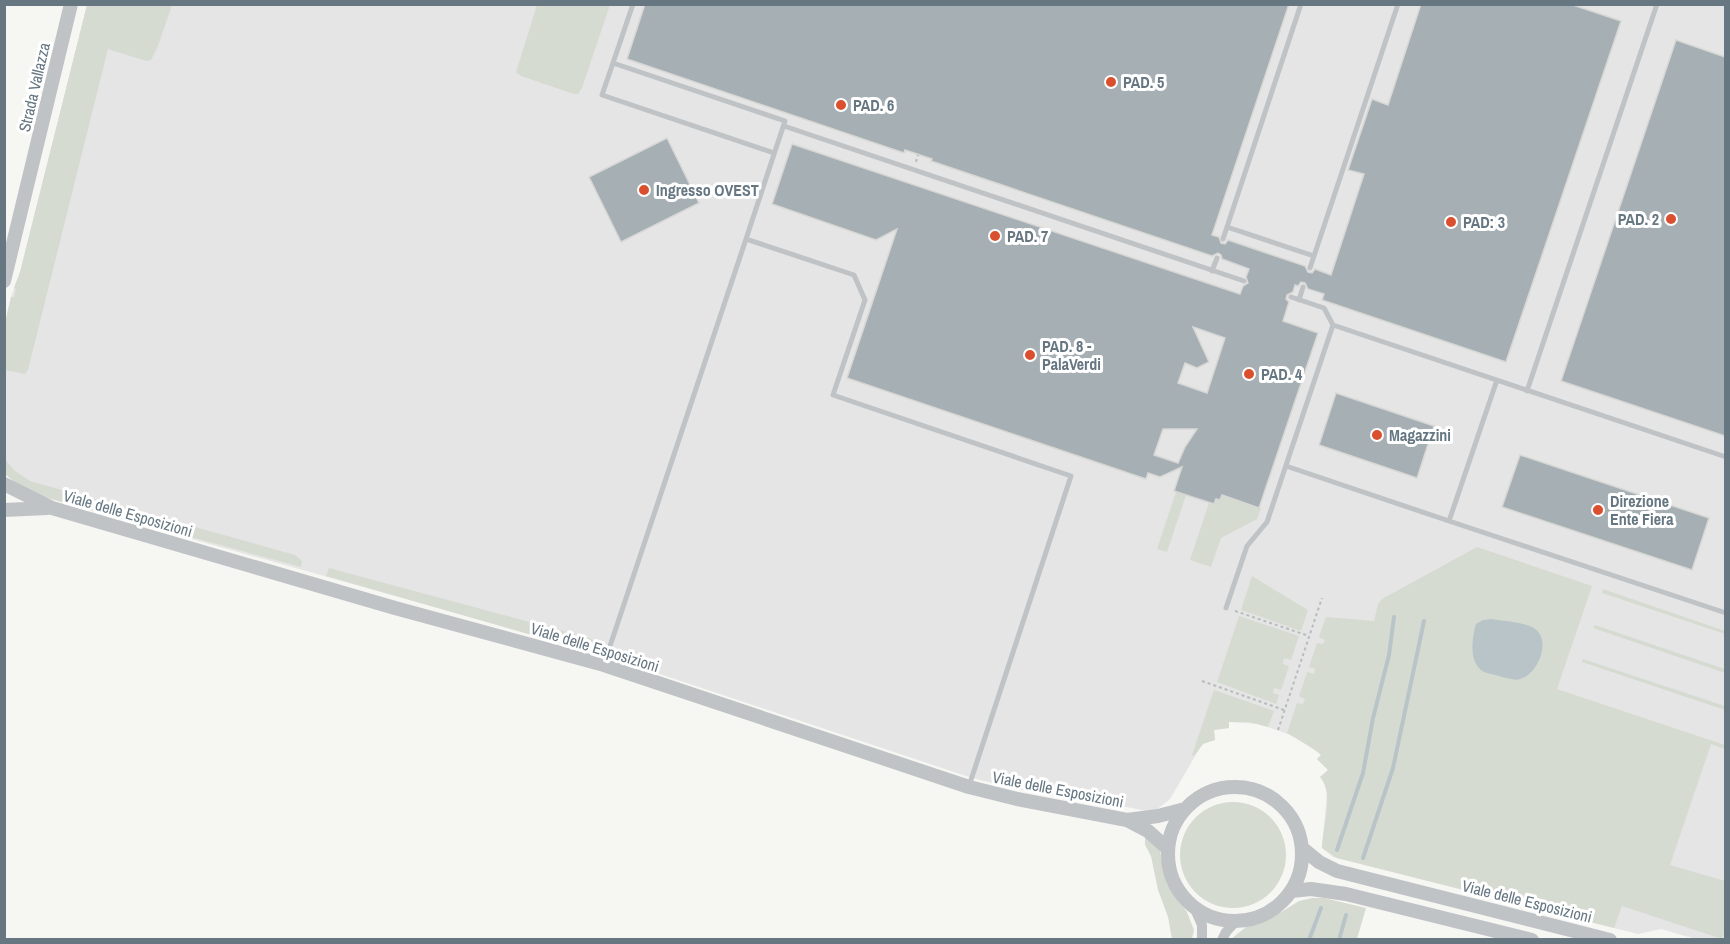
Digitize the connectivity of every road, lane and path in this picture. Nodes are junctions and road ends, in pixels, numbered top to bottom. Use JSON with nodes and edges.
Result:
{"nodes":[{"id":1,"x":71,"y":4,"type":"edge"},
{"id":2,"x":633,"y":4,"type":"edge"},
{"id":3,"x":1302,"y":4,"type":"edge"},
{"id":4,"x":1398,"y":4,"type":"edge"},
{"id":5,"x":1657,"y":4,"type":"edge"},
{"id":6,"x":613,"y":63,"type":"junction"},
{"id":7,"x":784,"y":126,"type":"junction"},
{"id":8,"x":774,"y":153,"type":"junction"},
{"id":9,"x":1227,"y":227,"type":"junction"},
{"id":10,"x":1223,"y":238,"type":"dead end"},
{"id":11,"x":746,"y":239,"type":"junction"},
{"id":12,"x":1314,"y":256,"type":"junction"},
{"id":13,"x":1217,"y":258,"type":"dead end"},
{"id":14,"x":1310,"y":268,"type":"dead end"},
{"id":15,"x":1212,"y":270,"type":"junction"},
{"id":16,"x":4,"y":281,"type":"edge"},
{"id":17,"x":1244,"y":281,"type":"dead end"},
{"id":18,"x":1303,"y":287,"type":"dead end"},
{"id":19,"x":1291,"y":297,"type":"dead end"},
{"id":20,"x":1299,"y":300,"type":"junction"},
{"id":21,"x":1333,"y":325,"type":"junction"},
{"id":22,"x":1497,"y":380,"type":"junction"},
{"id":23,"x":1527,"y":390,"type":"junction"},
{"id":24,"x":1725,"y":457,"type":"edge"},
{"id":25,"x":1286,"y":466,"type":"junction"},
{"id":26,"x":4,"y":484,"type":"edge"},
{"id":27,"x":52,"y":508,"type":"junction"},
{"id":28,"x":4,"y":510,"type":"edge"},
{"id":29,"x":1449,"y":521,"type":"junction"},
{"id":30,"x":1322,"y":598,"type":"dead end"},
{"id":31,"x":1226,"y":608,"type":"joint"},
{"id":32,"x":1725,"y":614,"type":"edge"},
{"id":33,"x":1309,"y":637,"type":"junction"},
{"id":34,"x":604,"y":664,"type":"junction"},
{"id":35,"x":1202,"y":681,"type":"dead end"},
{"id":36,"x":1284,"y":711,"type":"junction"},
{"id":37,"x":1278,"y":730,"type":"dead end"},
{"id":38,"x":969,"y":787,"type":"junction"},
{"id":39,"x":1185,"y":809,"type":"junction"},
{"id":40,"x":1127,"y":820,"type":"junction"},
{"id":41,"x":1302,"y":848,"type":"junction"},
{"id":42,"x":1168,"y":849,"type":"junction"},
{"id":43,"x":1291,"y":891,"type":"junction"},
{"id":44,"x":1194,"y":907,"type":"junction"},
{"id":45,"x":1236,"y":921,"type":"junction"},
{"id":46,"x":1202,"y":939,"type":"edge"},
{"id":47,"x":1222,"y":939,"type":"edge"},
{"id":48,"x":1532,"y":939,"type":"edge"},
{"id":49,"x":1610,"y":939,"type":"edge"}],
"edges":[{"from":1,"to":16,"type":"street","name":"Strada Vallazza"},
{"from":2,"to":6,"type":"lane"},
{"from":3,"to":9,"type":"lane"},
{"from":4,"to":12,"type":"lane"},
{"from":5,"to":23,"type":"lane"},
{"from":6,"to":7,"type":"lane"},
{"from":6,"to":8,"type":"lane"},
{"from":7,"to":8,"type":"lane"},
{"from":7,"to":15,"type":"lane"},
{"from":8,"to":11,"type":"lane"},
{"from":9,"to":10,"type":"lane"},
{"from":9,"to":12,"type":"lane"},
{"from":11,"to":34,"type":"lane"},
{"from":11,"to":38,"type":"lane"},
{"from":12,"to":14,"type":"lane"},
{"from":13,"to":15,"type":"lane"},
{"from":15,"to":17,"type":"lane"},
{"from":18,"to":20,"type":"lane"},
{"from":19,"to":20,"type":"lane"},
{"from":20,"to":21,"type":"lane"},
{"from":21,"to":22,"type":"lane"},
{"from":21,"to":25,"type":"lane"},
{"from":22,"to":23,"type":"lane"},
{"from":22,"to":29,"type":"lane"},
{"from":23,"to":24,"type":"lane"},
{"from":25,"to":29,"type":"lane"},
{"from":25,"to":31,"type":"lane"},
{"from":26,"to":27,"type":"street","name":"Viale delle Esposizioni"},
{"from":27,"to":28,"type":"street","name":"Viale delle Esposizioni"},
{"from":27,"to":34,"type":"street","name":"Viale delle Esposizioni"},
{"from":29,"to":32,"type":"lane"},
{"from":30,"to":33,"type":"path"},
{"from":31,"to":33,"type":"path"},
{"from":33,"to":36,"type":"path"},
{"from":34,"to":38,"type":"street","name":"Viale delle Esposizioni"},
{"from":35,"to":36,"type":"path"},
{"from":36,"to":37,"type":"path"},
{"from":38,"to":40,"type":"street","name":"Viale delle Esposizioni"},
{"from":39,"to":40,"type":"street","name":"Viale delle Esposizioni"},
{"from":39,"to":41,"type":"street","name":"Viale delle Esposizioni"},
{"from":39,"to":42,"type":"street","name":"Viale delle Esposizioni"},
{"from":40,"to":42,"type":"street","name":"Viale delle Esposizioni"},
{"from":41,"to":43,"type":"street","name":"Viale delle Esposizioni"},
{"from":41,"to":49,"type":"street","name":"Viale delle Esposizioni"},
{"from":42,"to":44,"type":"street","name":"Viale delle Esposizioni"},
{"from":43,"to":45,"type":"street","name":"Viale delle Esposizioni"},
{"from":43,"to":48,"type":"street"},
{"from":44,"to":45,"type":"street"},
{"from":44,"to":46,"type":"street"},
{"from":45,"to":47,"type":"street"}]}
